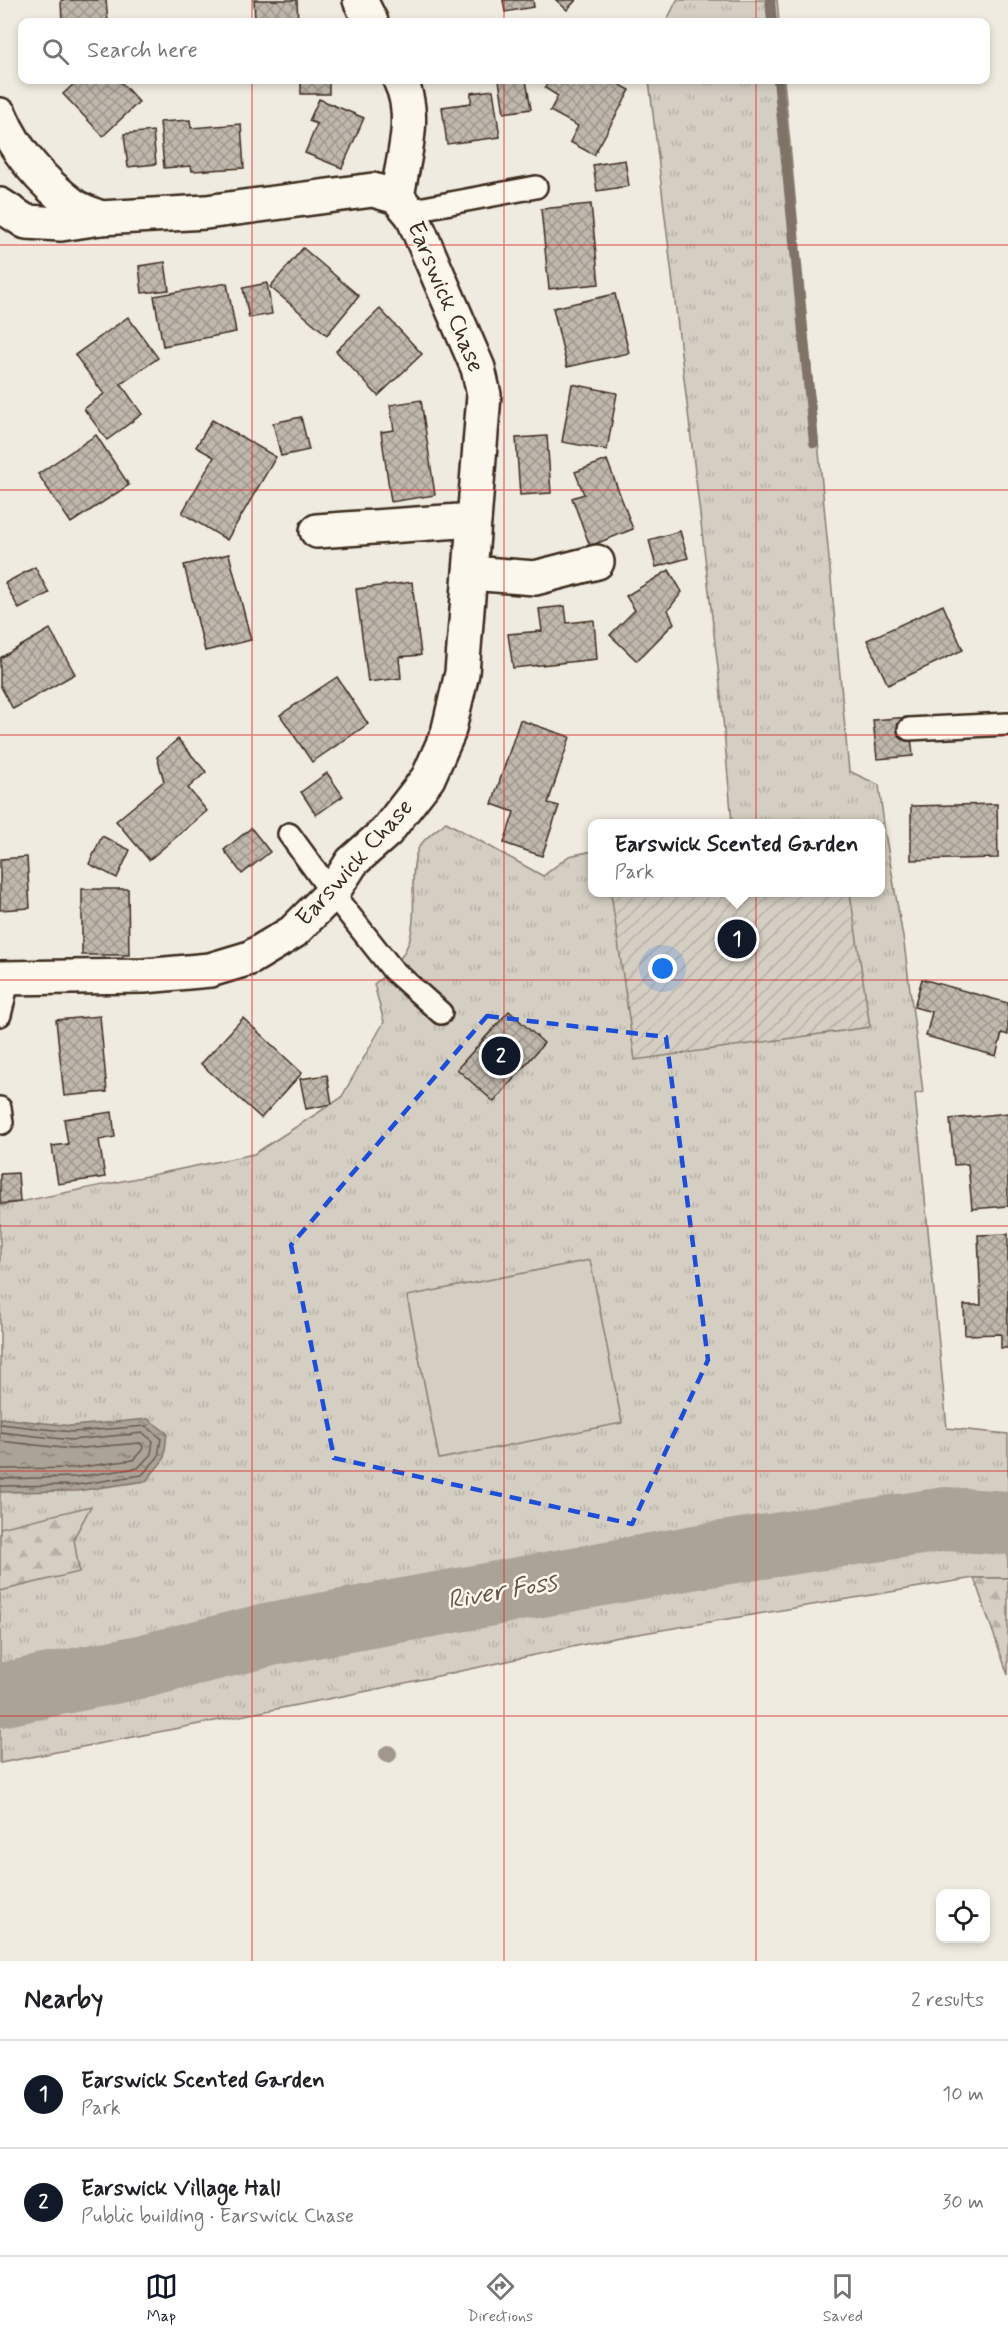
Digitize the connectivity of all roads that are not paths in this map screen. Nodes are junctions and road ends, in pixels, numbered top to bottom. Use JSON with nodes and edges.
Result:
{"nodes":[{"id":1,"x":360,"y":0,"type":"edge"},
{"id":2,"x":369,"y":18,"type":"edge"},
{"id":3,"x":402,"y":84,"type":"edge"},
{"id":4,"x":0,"y":116,"type":"edge"},
{"id":5,"x":536,"y":187,"type":"dead end"},
{"id":6,"x":402,"y":204,"type":"junction"},
{"id":7,"x":0,"y":205,"type":"edge"},
{"id":8,"x":100,"y":218,"type":"junction"},
{"id":9,"x":474,"y":520,"type":"junction"},
{"id":10,"x":317,"y":531,"type":"dead end"},
{"id":11,"x":597,"y":562,"type":"dead end"},
{"id":12,"x":470,"y":573,"type":"junction"},
{"id":13,"x":1008,"y":724,"type":"edge"},
{"id":14,"x":909,"y":729,"type":"dead end"},
{"id":15,"x":289,"y":834,"type":"dead end"},
{"id":16,"x":332,"y":893,"type":"junction"},
{"id":17,"x":4,"y":977,"type":"edge"},
{"id":18,"x":441,"y":1013,"type":"dead end"},
{"id":19,"x":0,"y":1015,"type":"edge"}],
"edges":[{"from":1,"to":2,"type":"street"},
{"from":3,"to":6,"type":"street"},
{"from":4,"to":8,"type":"street","name":"Earswick Chase"},
{"from":5,"to":6,"type":"lane"},
{"from":6,"to":8,"type":"street","name":"Earswick Chase"},
{"from":6,"to":9,"type":"street","name":"Earswick Chase"},
{"from":7,"to":8,"type":"street","name":"Earswick Chase"},
{"from":9,"to":10,"type":"street"},
{"from":9,"to":12,"type":"street","name":"Earswick Chase"},
{"from":11,"to":12,"type":"street"},
{"from":12,"to":16,"type":"street","name":"Earswick Chase"},
{"from":13,"to":14,"type":"lane"},
{"from":15,"to":16,"type":"lane"},
{"from":16,"to":17,"type":"street","name":"Earswick Chase"},
{"from":16,"to":18,"type":"lane"},
{"from":17,"to":19,"type":"lane"}]}
